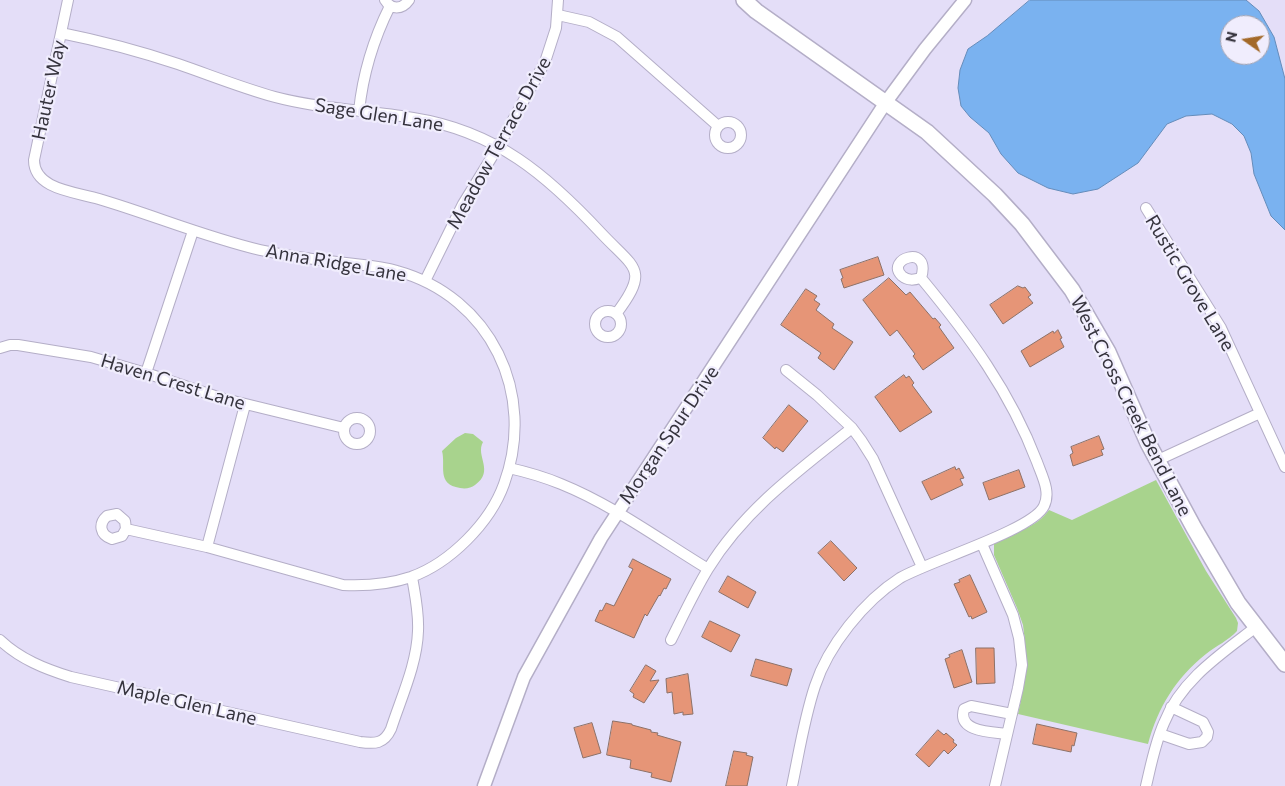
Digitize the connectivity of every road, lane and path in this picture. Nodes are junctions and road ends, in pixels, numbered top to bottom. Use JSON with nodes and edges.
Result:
{"nodes":[{"id":1,"x":68,"y":0,"type":"edge"},
{"id":2,"x":409,"y":0,"type":"edge"},
{"id":3,"x":558,"y":0,"type":"edge"},
{"id":4,"x":744,"y":0,"type":"edge"},
{"id":5,"x":965,"y":0,"type":"edge"},
{"id":6,"x":388,"y":3,"type":"edge"},
{"id":7,"x":558,"y":15,"type":"junction"},
{"id":8,"x":61,"y":32,"type":"junction"},
{"id":9,"x":886,"y":102,"type":"junction"},
{"id":10,"x":359,"y":111,"type":"junction"},
{"id":11,"x":718,"y":126,"type":"dead end"},
{"id":12,"x":498,"y":146,"type":"junction"},
{"id":13,"x":41,"y":179,"type":"joint"},
{"id":14,"x":1146,"y":208,"type":"dead end"},
{"id":15,"x":193,"y":231,"type":"junction"},
{"id":16,"x":921,"y":278,"type":"dead end"},
{"id":17,"x":425,"y":280,"type":"junction"},
{"id":18,"x":616,"y":314,"type":"dead end"},
{"id":19,"x":0,"y":348,"type":"edge"},
{"id":20,"x":786,"y":370,"type":"dead end"},
{"id":21,"x":146,"y":373,"type":"junction"},
{"id":22,"x":245,"y":405,"type":"junction"},
{"id":23,"x":1260,"y":412,"type":"junction"},
{"id":24,"x":344,"y":428,"type":"dead end"},
{"id":25,"x":852,"y":428,"type":"junction"},
{"id":26,"x":1158,"y":460,"type":"junction"},
{"id":27,"x":1285,"y":467,"type":"edge"},
{"id":28,"x":510,"y":468,"type":"junction"},
{"id":29,"x":617,"y":513,"type":"junction"},
{"id":30,"x":126,"y":529,"type":"dead end"},
{"id":31,"x":982,"y":544,"type":"junction"},
{"id":32,"x":207,"y":547,"type":"junction"},
{"id":33,"x":922,"y":567,"type":"junction"},
{"id":34,"x":708,"y":569,"type":"junction"},
{"id":35,"x":412,"y":576,"type":"junction"},
{"id":36,"x":1256,"y":626,"type":"junction"},
{"id":37,"x":0,"y":640,"type":"edge"},
{"id":38,"x":671,"y":640,"type":"dead end"},
{"id":39,"x":1285,"y":664,"type":"edge"},
{"id":40,"x":1171,"y":707,"type":"junction"},
{"id":41,"x":1012,"y":714,"type":"junction"},
{"id":42,"x":1007,"y":734,"type":"junction"},
{"id":43,"x":1160,"y":734,"type":"junction"},
{"id":44,"x":484,"y":786,"type":"edge"},
{"id":45,"x":792,"y":786,"type":"edge"},
{"id":46,"x":995,"y":786,"type":"edge"},
{"id":47,"x":1146,"y":786,"type":"edge"}],
"edges":[{"from":1,"to":8,"type":"street","name":"Hauter Way"},
{"from":2,"to":6,"type":"street"},
{"from":3,"to":7,"type":"street","name":"Meadow Terrace Drive"},
{"from":4,"to":9,"type":"main road","name":"West Cross Creek Bend Lane"},
{"from":5,"to":9,"type":"street","name":"Morgan Spur Drive"},
{"from":6,"to":10,"type":"street"},
{"from":7,"to":11,"type":"street"},
{"from":7,"to":12,"type":"street","name":"Meadow Terrace Drive"},
{"from":8,"to":10,"type":"street","name":"Sage Glen Lane"},
{"from":8,"to":13,"type":"street","name":"Hauter Way"},
{"from":9,"to":26,"type":"main road","name":"West Cross Creek Bend Lane"},
{"from":9,"to":29,"type":"street","name":"Morgan Spur Drive"},
{"from":10,"to":12,"type":"street","name":"Sage Glen Lane"},
{"from":12,"to":17,"type":"street","name":"Meadow Terrace Drive"},
{"from":12,"to":18,"type":"street","name":"Sage Glen Lane"},
{"from":13,"to":15,"type":"street","name":"Anna Ridge Lane"},
{"from":14,"to":23,"type":"street","name":"Rustic Grove Lane"},
{"from":15,"to":17,"type":"street","name":"Anna Ridge Lane"},
{"from":15,"to":21,"type":"street"},
{"from":16,"to":31,"type":"street"},
{"from":17,"to":28,"type":"street","name":"Anna Ridge Lane"},
{"from":19,"to":21,"type":"street","name":"Haven Crest Lane"},
{"from":20,"to":25,"type":"street"},
{"from":21,"to":22,"type":"street","name":"Haven Crest Lane"},
{"from":22,"to":24,"type":"street","name":"Haven Crest Lane"},
{"from":22,"to":32,"type":"street"},
{"from":23,"to":26,"type":"street"},
{"from":23,"to":27,"type":"street","name":"Rustic Grove Lane"},
{"from":25,"to":33,"type":"street"},
{"from":25,"to":34,"type":"street"},
{"from":26,"to":36,"type":"main road","name":"West Cross Creek Bend Lane"},
{"from":28,"to":29,"type":"street"},
{"from":28,"to":35,"type":"street","name":"Anna Ridge Lane"},
{"from":29,"to":34,"type":"street"},
{"from":29,"to":44,"type":"street","name":"Morgan Spur Drive"},
{"from":30,"to":32,"type":"street","name":"Anna Ridge Lane"},
{"from":31,"to":33,"type":"street"},
{"from":31,"to":41,"type":"street"},
{"from":32,"to":35,"type":"street","name":"Anna Ridge Lane"},
{"from":33,"to":45,"type":"street"},
{"from":34,"to":38,"type":"street"},
{"from":35,"to":37,"type":"street","name":"Maple Glen Lane"},
{"from":36,"to":39,"type":"main road","name":"West Cross Creek Bend Lane"},
{"from":36,"to":40,"type":"street"},
{"from":40,"to":43,"type":"street"},
{"from":40,"to":43,"type":"street"},
{"from":41,"to":42,"type":"street"},
{"from":41,"to":42,"type":"street"},
{"from":42,"to":46,"type":"street"},
{"from":43,"to":47,"type":"street"}]}
